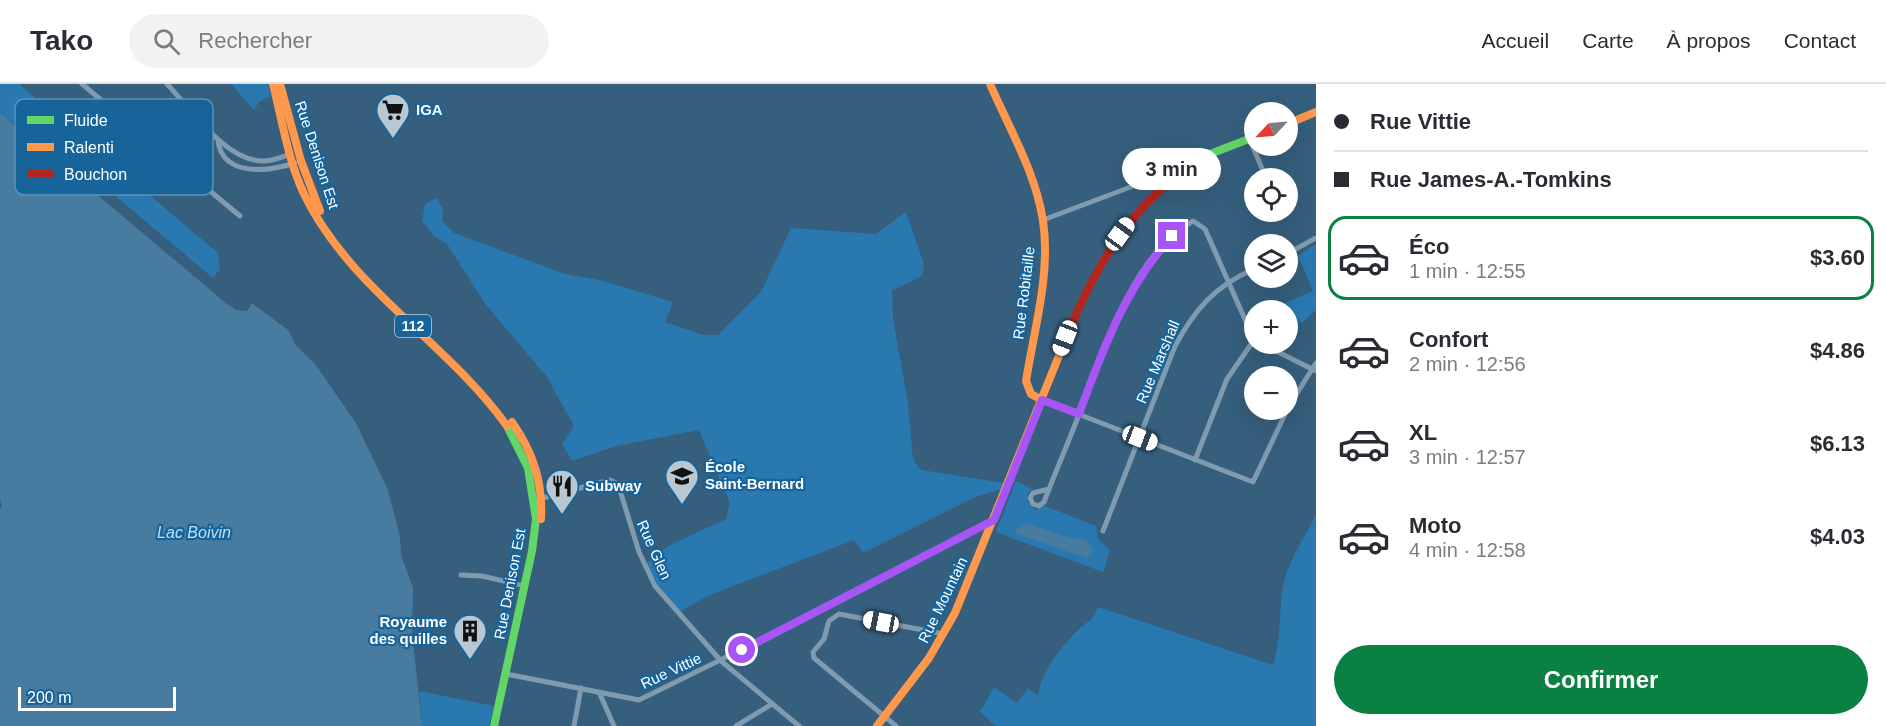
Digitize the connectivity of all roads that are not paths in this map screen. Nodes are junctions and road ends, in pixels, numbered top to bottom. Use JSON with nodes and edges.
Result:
{"nodes":[{"id":1,"x":82,"y":84,"type":"edge"},
{"id":2,"x":167,"y":84,"type":"edge"},
{"id":3,"x":273,"y":84,"type":"edge"},
{"id":4,"x":280,"y":84,"type":"edge"},
{"id":5,"x":990,"y":84,"type":"edge"},
{"id":6,"x":100,"y":99,"type":"edge"},
{"id":7,"x":181,"y":99,"type":"edge"},
{"id":8,"x":1316,"y":112,"type":"edge"},
{"id":9,"x":1298,"y":119,"type":"edge"},
{"id":10,"x":213,"y":135,"type":"edge"},
{"id":11,"x":218,"y":141,"type":"junction"},
{"id":12,"x":1244,"y":141,"type":"edge"},
{"id":13,"x":296,"y":158,"type":"junction"},
{"id":14,"x":265,"y":161,"type":"junction"},
{"id":15,"x":1196,"y":162,"type":"junction"},
{"id":16,"x":264,"y":170,"type":"junction"},
{"id":17,"x":213,"y":194,"type":"edge"},
{"id":18,"x":240,"y":216,"type":"dead end"},
{"id":19,"x":1043,"y":220,"type":"junction"},
{"id":20,"x":1316,"y":238,"type":"edge"},
{"id":21,"x":1298,"y":248,"type":"edge"},
{"id":22,"x":1244,"y":274,"type":"edge"},
{"id":23,"x":1228,"y":283,"type":"junction"},
{"id":24,"x":1244,"y":318,"type":"edge"},
{"id":25,"x":1245,"y":354,"type":"edge"},
{"id":26,"x":1283,"y":354,"type":"edge"},
{"id":27,"x":1314,"y":368,"type":"edge"},
{"id":28,"x":1298,"y":392,"type":"edge"},
{"id":29,"x":1042,"y":400,"type":"junction"},
{"id":30,"x":1079,"y":414,"type":"junction"},
{"id":31,"x":1282,"y":420,"type":"edge"},
{"id":32,"x":1140,"y":438,"type":"junction"},
{"id":33,"x":1195,"y":460,"type":"junction"},
{"id":34,"x":1049,"y":489,"type":"dead end"},
{"id":35,"x":539,"y":499,"type":"junction"},
{"id":36,"x":994,"y":520,"type":"junction"},
{"id":37,"x":1103,"y":531,"type":"dead end"},
{"id":38,"x":461,"y":575,"type":"dead end"},
{"id":39,"x":525,"y":586,"type":"junction"},
{"id":40,"x":944,"y":634,"type":"junction"},
{"id":41,"x":721,"y":661,"type":"junction"},
{"id":42,"x":506,"y":674,"type":"junction"},
{"id":43,"x":581,"y":688,"type":"junction"},
{"id":44,"x":599,"y":692,"type":"junction"},
{"id":45,"x":772,"y":704,"type":"junction"},
{"id":46,"x":885,"y":716,"type":"junction"},
{"id":47,"x":494,"y":726,"type":"edge"},
{"id":48,"x":574,"y":726,"type":"edge"},
{"id":49,"x":614,"y":726,"type":"edge"},
{"id":50,"x":736,"y":726,"type":"edge"},
{"id":51,"x":799,"y":726,"type":"edge"},
{"id":52,"x":877,"y":726,"type":"edge"},
{"id":53,"x":896,"y":726,"type":"edge"}],
"edges":[{"from":1,"to":6,"type":"street"},
{"from":2,"to":7,"type":"street"},
{"from":3,"to":13,"type":"street","name":"Rue Denison Est","number":"112"},
{"from":4,"to":13,"type":"street","name":"Rue Denison Est","number":"112"},
{"from":5,"to":19,"type":"street","name":"Rue Robitaille"},
{"from":8,"to":9,"type":"street"},
{"from":10,"to":11,"type":"street"},
{"from":11,"to":14,"type":"street"},
{"from":11,"to":16,"type":"street"},
{"from":12,"to":15,"type":"street","name":"Rue Mountain"},
{"from":13,"to":14,"type":"street"},
{"from":13,"to":16,"type":"street"},
{"from":13,"to":35,"type":"street","name":"Rue Denison Est","number":"112"},
{"from":14,"to":16,"type":"street"},
{"from":15,"to":19,"type":"street"},
{"from":15,"to":29,"type":"street","name":"Rue Mountain"},
{"from":17,"to":18,"type":"street"},
{"from":19,"to":29,"type":"street","name":"Rue Robitaille"},
{"from":20,"to":21,"type":"street"},
{"from":22,"to":23,"type":"street","name":"Rue Marshall"},
{"from":23,"to":24,"type":"street"},
{"from":23,"to":30,"type":"street"},
{"from":23,"to":32,"type":"street","name":"Rue Marshall"},
{"from":25,"to":33,"type":"street"},
{"from":26,"to":27,"type":"street"},
{"from":27,"to":28,"type":"street"},
{"from":29,"to":30,"type":"street"},
{"from":29,"to":36,"type":"street","name":"Rue Mountain"},
{"from":30,"to":32,"type":"street"},
{"from":30,"to":34,"type":"street"},
{"from":31,"to":33,"type":"street"},
{"from":32,"to":33,"type":"street"},
{"from":32,"to":37,"type":"street","name":"Rue Marshall"},
{"from":35,"to":39,"type":"street","name":"Rue Denison Est"},
{"from":35,"to":41,"type":"street","name":"Rue Glen"},
{"from":36,"to":40,"type":"street","name":"Rue Mountain"},
{"from":36,"to":41,"type":"street","name":"Rue Vittie"},
{"from":38,"to":39,"type":"street"},
{"from":39,"to":42,"type":"street","name":"Rue Denison Est"},
{"from":40,"to":46,"type":"street","name":"Rue Mountain"},
{"from":40,"to":46,"type":"street"},
{"from":41,"to":44,"type":"street","name":"Rue Vittie"},
{"from":41,"to":45,"type":"street","name":"Rue Glen"},
{"from":42,"to":43,"type":"street","name":"Rue Vittie"},
{"from":42,"to":47,"type":"street","name":"Rue Denison Est"},
{"from":43,"to":44,"type":"street","name":"Rue Vittie"},
{"from":43,"to":48,"type":"street"},
{"from":44,"to":49,"type":"street"},
{"from":45,"to":50,"type":"street"},
{"from":45,"to":51,"type":"street","name":"Rue Glen"},
{"from":46,"to":52,"type":"street","name":"Rue Mountain"},
{"from":46,"to":53,"type":"street"}]}
